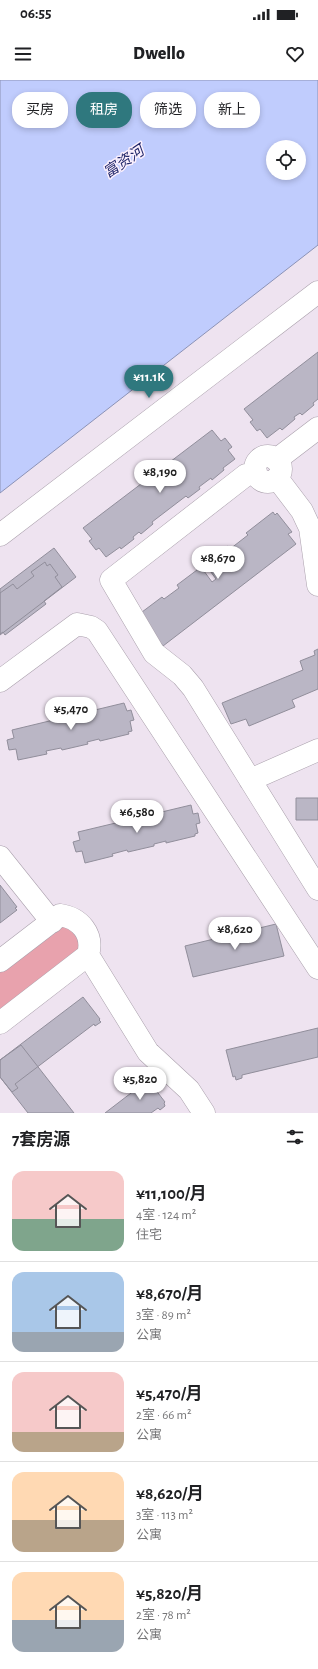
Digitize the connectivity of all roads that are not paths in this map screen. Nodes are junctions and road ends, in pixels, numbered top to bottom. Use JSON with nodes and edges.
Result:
{"nodes":[{"id":1,"x":318,"y":292,"type":"edge"},
{"id":2,"x":318,"y":428,"type":"edge"},
{"id":3,"x":276,"y":469,"type":"junction"},
{"id":4,"x":0,"y":534,"type":"edge"},
{"id":5,"x":318,"y":585,"type":"edge"},
{"id":6,"x":0,"y":681,"type":"edge"},
{"id":7,"x":318,"y":750,"type":"edge"},
{"id":8,"x":250,"y":780,"type":"junction"},
{"id":9,"x":0,"y":857,"type":"edge"},
{"id":10,"x":318,"y":890,"type":"edge"},
{"id":11,"x":52,"y":922,"type":"junction"},
{"id":12,"x":88,"y":955,"type":"junction"},
{"id":13,"x":0,"y":961,"type":"edge"},
{"id":14,"x":318,"y":968,"type":"edge"},
{"id":15,"x":0,"y":1023,"type":"edge"},
{"id":16,"x":204,"y":1113,"type":"edge"}],
"edges":[{"from":1,"to":4,"type":"street"},
{"from":2,"to":3,"type":"street"},
{"from":3,"to":5,"type":"street"},
{"from":3,"to":8,"type":"street"},
{"from":6,"to":14,"type":"street"},
{"from":7,"to":8,"type":"street"},
{"from":8,"to":10,"type":"street"},
{"from":9,"to":11,"type":"street"},
{"from":11,"to":12,"type":"street"},
{"from":11,"to":13,"type":"street"},
{"from":12,"to":15,"type":"street"},
{"from":12,"to":16,"type":"street"}]}
